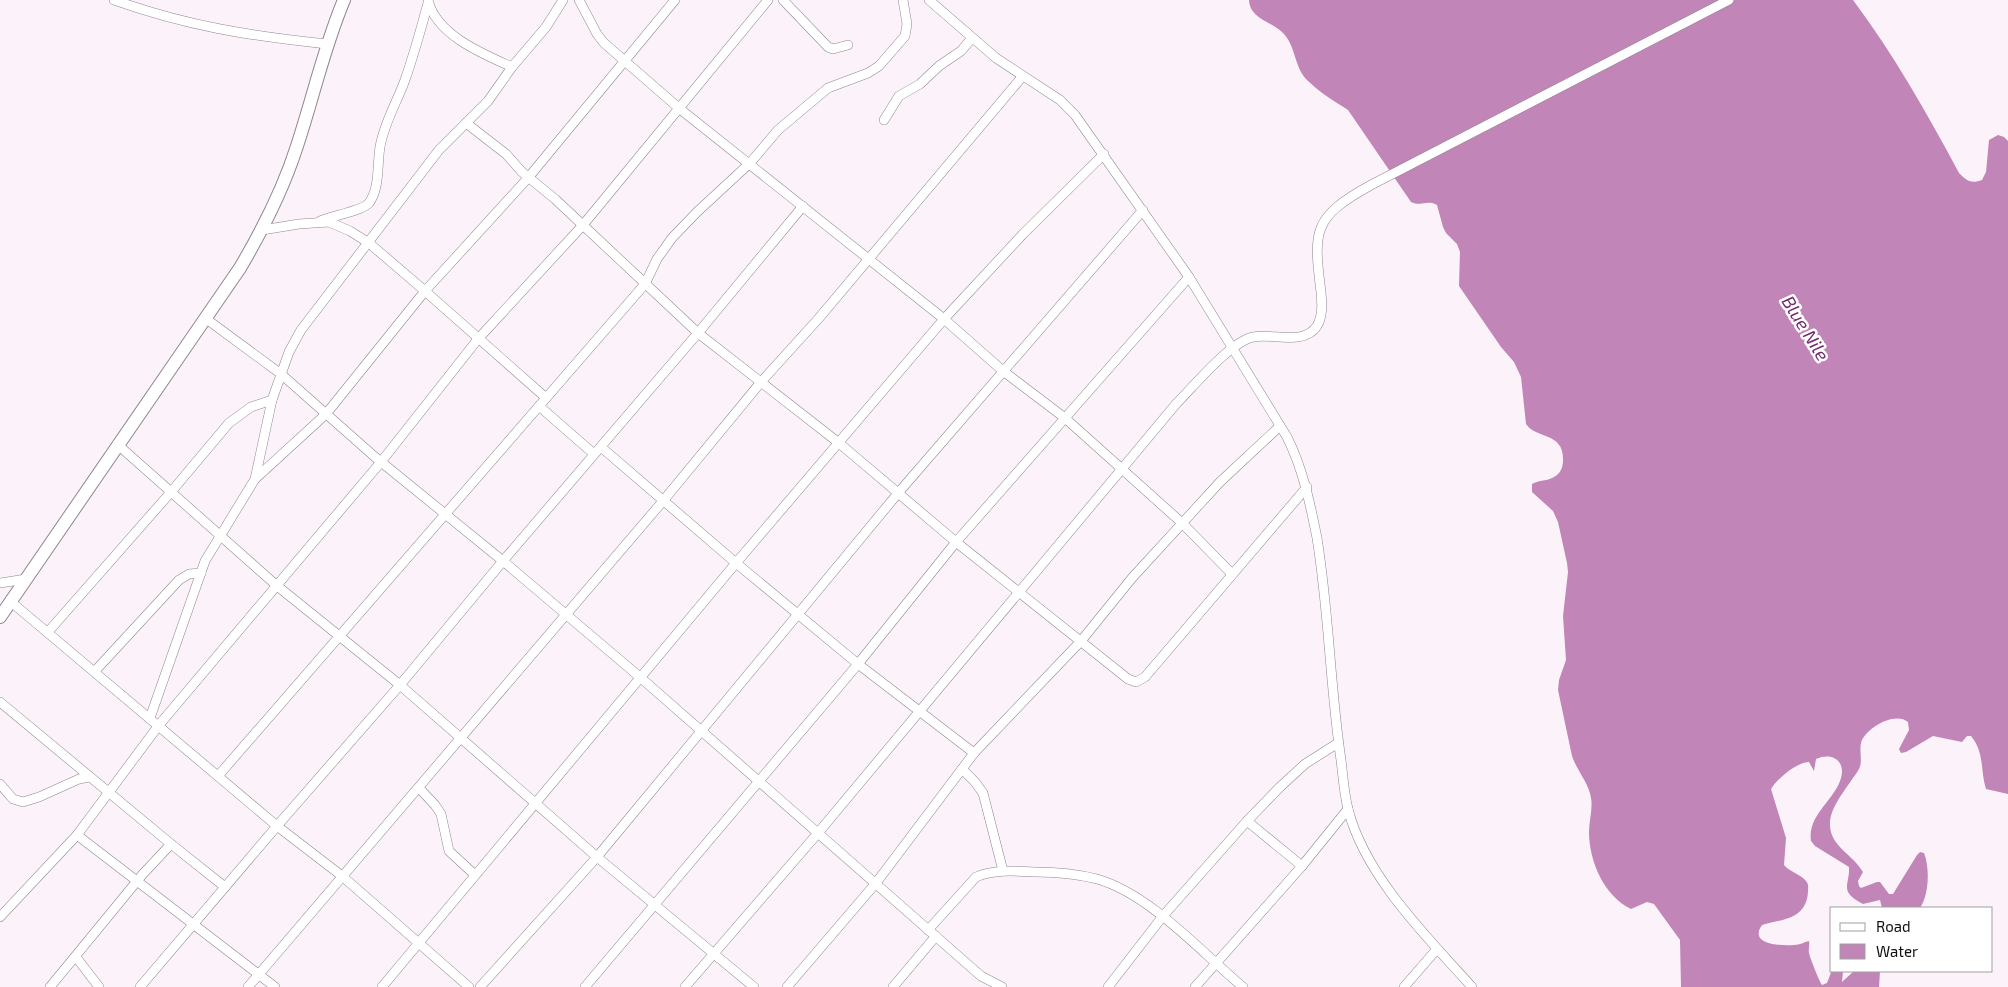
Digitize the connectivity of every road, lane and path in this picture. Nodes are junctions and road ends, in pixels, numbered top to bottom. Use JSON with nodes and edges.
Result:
{"nodes":[{"id":1,"x":114,"y":0,"type":"edge"},
{"id":2,"x":344,"y":0,"type":"edge"},
{"id":3,"x":563,"y":0,"type":"edge"},
{"id":4,"x":579,"y":0,"type":"edge"},
{"id":5,"x":675,"y":0,"type":"edge"},
{"id":6,"x":768,"y":0,"type":"edge"},
{"id":7,"x":783,"y":0,"type":"edge"},
{"id":8,"x":903,"y":0,"type":"edge"},
{"id":9,"x":930,"y":0,"type":"edge"},
{"id":10,"x":1729,"y":0,"type":"edge"},
{"id":11,"x":428,"y":2,"type":"edge"},
{"id":12,"x":972,"y":38,"type":"junction"},
{"id":13,"x":327,"y":44,"type":"junction"},
{"id":14,"x":848,"y":45,"type":"dead end"},
{"id":15,"x":625,"y":61,"type":"junction"},
{"id":16,"x":512,"y":67,"type":"junction"},
{"id":17,"x":1022,"y":77,"type":"junction"},
{"id":18,"x":680,"y":109,"type":"junction"},
{"id":19,"x":884,"y":120,"type":"dead end"},
{"id":20,"x":466,"y":123,"type":"junction"},
{"id":21,"x":1104,"y":154,"type":"junction"},
{"id":22,"x":750,"y":163,"type":"junction"},
{"id":23,"x":528,"y":178,"type":"junction"},
{"id":24,"x":802,"y":206,"type":"junction"},
{"id":25,"x":1143,"y":210,"type":"junction"},
{"id":26,"x":315,"y":223,"type":"junction"},
{"id":27,"x":583,"y":225,"type":"junction"},
{"id":28,"x":262,"y":230,"type":"junction"},
{"id":29,"x":368,"y":243,"type":"junction"},
{"id":30,"x":869,"y":258,"type":"junction"},
{"id":31,"x":1189,"y":277,"type":"junction"},
{"id":32,"x":645,"y":284,"type":"junction"},
{"id":33,"x":425,"y":291,"type":"junction"},
{"id":34,"x":205,"y":318,"type":"junction"},
{"id":35,"x":944,"y":319,"type":"junction"},
{"id":36,"x":698,"y":333,"type":"junction"},
{"id":37,"x":478,"y":339,"type":"junction"},
{"id":38,"x":1234,"y":347,"type":"junction"},
{"id":39,"x":1003,"y":370,"type":"junction"},
{"id":40,"x":281,"y":374,"type":"junction"},
{"id":41,"x":760,"y":382,"type":"junction"},
{"id":42,"x":545,"y":398,"type":"junction"},
{"id":43,"x":272,"y":400,"type":"junction"},
{"id":44,"x":539,"y":406,"type":"junction"},
{"id":45,"x":326,"y":414,"type":"junction"},
{"id":46,"x":1065,"y":418,"type":"junction"},
{"id":47,"x":1280,"y":426,"type":"junction"},
{"id":48,"x":839,"y":443,"type":"junction"},
{"id":49,"x":117,"y":444,"type":"junction"},
{"id":50,"x":597,"y":450,"type":"junction"},
{"id":51,"x":381,"y":462,"type":"junction"},
{"id":52,"x":1124,"y":469,"type":"junction"},
{"id":53,"x":255,"y":479,"type":"junction"},
{"id":54,"x":1307,"y":487,"type":"junction"},
{"id":55,"x":171,"y":492,"type":"junction"},
{"id":56,"x":898,"y":492,"type":"junction"},
{"id":57,"x":663,"y":501,"type":"junction"},
{"id":58,"x":445,"y":514,"type":"junction"},
{"id":59,"x":1182,"y":523,"type":"junction"},
{"id":60,"x":220,"y":535,"type":"junction"},
{"id":61,"x":956,"y":542,"type":"junction"},
{"id":62,"x":502,"y":561,"type":"junction"},
{"id":63,"x":736,"y":563,"type":"junction"},
{"id":64,"x":201,"y":573,"type":"junction"},
{"id":65,"x":1232,"y":574,"type":"junction"},
{"id":66,"x":26,"y":579,"type":"junction"},
{"id":67,"x":0,"y":583,"type":"edge"},
{"id":68,"x":276,"y":584,"type":"junction"},
{"id":69,"x":1021,"y":592,"type":"junction"},
{"id":70,"x":10,"y":601,"type":"junction"},
{"id":71,"x":798,"y":614,"type":"junction"},
{"id":72,"x":566,"y":615,"type":"junction"},
{"id":73,"x":0,"y":617,"type":"edge"},
{"id":74,"x":48,"y":632,"type":"junction"},
{"id":75,"x":340,"y":636,"type":"junction"},
{"id":76,"x":1081,"y":641,"type":"junction"},
{"id":77,"x":858,"y":664,"type":"junction"},
{"id":78,"x":95,"y":671,"type":"junction"},
{"id":79,"x":641,"y":678,"type":"junction"},
{"id":80,"x":400,"y":685,"type":"junction"},
{"id":81,"x":0,"y":702,"type":"edge"},
{"id":82,"x":918,"y":711,"type":"junction"},
{"id":83,"x":150,"y":718,"type":"junction"},
{"id":84,"x":159,"y":725,"type":"junction"},
{"id":85,"x":700,"y":731,"type":"junction"},
{"id":86,"x":462,"y":738,"type":"junction"},
{"id":87,"x":1338,"y":743,"type":"junction"},
{"id":88,"x":974,"y":753,"type":"junction"},
{"id":89,"x":962,"y":770,"type":"junction"},
{"id":90,"x":218,"y":776,"type":"junction"},
{"id":91,"x":89,"y":777,"type":"junction"},
{"id":92,"x":757,"y":782,"type":"junction"},
{"id":93,"x":0,"y":784,"type":"edge"},
{"id":94,"x":418,"y":788,"type":"junction"},
{"id":95,"x":110,"y":793,"type":"junction"},
{"id":96,"x":537,"y":803,"type":"junction"},
{"id":97,"x":1348,"y":809,"type":"junction"},
{"id":98,"x":1247,"y":821,"type":"junction"},
{"id":99,"x":277,"y":826,"type":"junction"},
{"id":100,"x":818,"y":833,"type":"junction"},
{"id":101,"x":77,"y":835,"type":"junction"},
{"id":102,"x":171,"y":844,"type":"junction"},
{"id":103,"x":597,"y":857,"type":"junction"},
{"id":104,"x":1302,"y":866,"type":"junction"},
{"id":105,"x":1003,"y":871,"type":"junction"},
{"id":106,"x":475,"y":875,"type":"junction"},
{"id":107,"x":342,"y":876,"type":"junction"},
{"id":108,"x":136,"y":882,"type":"junction"},
{"id":109,"x":876,"y":883,"type":"junction"},
{"id":110,"x":225,"y":886,"type":"junction"},
{"id":111,"x":655,"y":904,"type":"junction"},
{"id":112,"x":1163,"y":916,"type":"junction"},
{"id":113,"x":0,"y":917,"type":"edge"},
{"id":114,"x":193,"y":925,"type":"junction"},
{"id":115,"x":932,"y":933,"type":"junction"},
{"id":116,"x":418,"y":944,"type":"junction"},
{"id":117,"x":1437,"y":948,"type":"junction"},
{"id":118,"x":714,"y":953,"type":"junction"},
{"id":119,"x":76,"y":957,"type":"junction"},
{"id":120,"x":1214,"y":964,"type":"junction"},
{"id":121,"x":260,"y":974,"type":"junction"},
{"id":122,"x":50,"y":987,"type":"edge"},
{"id":123,"x":99,"y":987,"type":"edge"},
{"id":124,"x":140,"y":987,"type":"edge"},
{"id":125,"x":248,"y":987,"type":"edge"},
{"id":126,"x":275,"y":987,"type":"edge"},
{"id":127,"x":382,"y":987,"type":"edge"},
{"id":128,"x":469,"y":987,"type":"edge"},
{"id":129,"x":480,"y":987,"type":"edge"},
{"id":130,"x":585,"y":987,"type":"edge"},
{"id":131,"x":685,"y":987,"type":"edge"},
{"id":132,"x":754,"y":987,"type":"edge"},
{"id":133,"x":788,"y":987,"type":"edge"},
{"id":134,"x":893,"y":987,"type":"edge"},
{"id":135,"x":1002,"y":987,"type":"edge"},
{"id":136,"x":1108,"y":987,"type":"edge"},
{"id":137,"x":1194,"y":987,"type":"edge"},
{"id":138,"x":1243,"y":987,"type":"edge"},
{"id":139,"x":1404,"y":987,"type":"edge"},
{"id":140,"x":1472,"y":987,"type":"edge"}],
"edges":[{"from":1,"to":13,"type":"street"},
{"from":2,"to":13,"type":"main road"},
{"from":3,"to":16,"type":"street"},
{"from":4,"to":15,"type":"street"},
{"from":5,"to":15,"type":"street"},
{"from":6,"to":18,"type":"street"},
{"from":7,"to":14,"type":"street"},
{"from":8,"to":22,"type":"street"},
{"from":9,"to":12,"type":"street"},
{"from":10,"to":38,"type":"street"},
{"from":11,"to":16,"type":"street"},
{"from":11,"to":26,"type":"street"},
{"from":12,"to":17,"type":"street"},
{"from":12,"to":19,"type":"street"},
{"from":13,"to":28,"type":"main road"},
{"from":15,"to":18,"type":"street"},
{"from":15,"to":23,"type":"street"},
{"from":16,"to":20,"type":"street"},
{"from":17,"to":21,"type":"street"},
{"from":17,"to":30,"type":"street"},
{"from":18,"to":22,"type":"street"},
{"from":18,"to":27,"type":"street"},
{"from":20,"to":23,"type":"street"},
{"from":20,"to":29,"type":"street"},
{"from":21,"to":25,"type":"street"},
{"from":21,"to":35,"type":"street"},
{"from":22,"to":24,"type":"street"},
{"from":22,"to":32,"type":"street"},
{"from":23,"to":27,"type":"street"},
{"from":23,"to":33,"type":"street"},
{"from":24,"to":30,"type":"street"},
{"from":24,"to":36,"type":"street"},
{"from":25,"to":31,"type":"street"},
{"from":25,"to":39,"type":"street"},
{"from":26,"to":28,"type":"street"},
{"from":26,"to":29,"type":"street"},
{"from":27,"to":32,"type":"street"},
{"from":27,"to":37,"type":"street"},
{"from":28,"to":34,"type":"main road"},
{"from":29,"to":33,"type":"street"},
{"from":29,"to":40,"type":"street"},
{"from":30,"to":35,"type":"street"},
{"from":30,"to":41,"type":"street"},
{"from":31,"to":38,"type":"street"},
{"from":31,"to":46,"type":"street"},
{"from":32,"to":36,"type":"street"},
{"from":32,"to":42,"type":"street"},
{"from":33,"to":37,"type":"street"},
{"from":33,"to":45,"type":"street"},
{"from":34,"to":40,"type":"street"},
{"from":34,"to":49,"type":"main road"},
{"from":35,"to":39,"type":"street"},
{"from":35,"to":48,"type":"street"},
{"from":36,"to":41,"type":"street"},
{"from":36,"to":50,"type":"street"},
{"from":37,"to":42,"type":"street"},
{"from":37,"to":51,"type":"street"},
{"from":38,"to":47,"type":"street"},
{"from":38,"to":52,"type":"street"},
{"from":39,"to":46,"type":"street"},
{"from":39,"to":56,"type":"street"},
{"from":40,"to":43,"type":"street"},
{"from":40,"to":45,"type":"street"},
{"from":41,"to":48,"type":"street"},
{"from":41,"to":57,"type":"street"},
{"from":42,"to":44,"type":"street"},
{"from":43,"to":53,"type":"street"},
{"from":43,"to":55,"type":"street"},
{"from":44,"to":50,"type":"street"},
{"from":44,"to":58,"type":"street"},
{"from":45,"to":51,"type":"street"},
{"from":45,"to":53,"type":"street"},
{"from":46,"to":52,"type":"street"},
{"from":46,"to":61,"type":"street"},
{"from":47,"to":54,"type":"street"},
{"from":47,"to":59,"type":"street"},
{"from":48,"to":56,"type":"street"},
{"from":48,"to":63,"type":"street"},
{"from":49,"to":55,"type":"street"},
{"from":49,"to":66,"type":"main road"},
{"from":50,"to":57,"type":"street"},
{"from":50,"to":62,"type":"street"},
{"from":51,"to":58,"type":"street"},
{"from":51,"to":68,"type":"street"},
{"from":52,"to":59,"type":"street"},
{"from":52,"to":69,"type":"street"},
{"from":53,"to":60,"type":"street"},
{"from":54,"to":65,"type":"street"},
{"from":54,"to":87,"type":"street"},
{"from":55,"to":60,"type":"street"},
{"from":55,"to":74,"type":"street"},
{"from":56,"to":61,"type":"street"},
{"from":56,"to":71,"type":"street"},
{"from":57,"to":63,"type":"street"},
{"from":57,"to":72,"type":"street"},
{"from":58,"to":62,"type":"street"},
{"from":58,"to":75,"type":"street"},
{"from":59,"to":65,"type":"street"},
{"from":59,"to":76,"type":"street"},
{"from":60,"to":64,"type":"street"},
{"from":60,"to":68,"type":"street"},
{"from":61,"to":69,"type":"street"},
{"from":61,"to":77,"type":"street"},
{"from":62,"to":72,"type":"street"},
{"from":62,"to":80,"type":"street"},
{"from":63,"to":71,"type":"street"},
{"from":63,"to":79,"type":"street"},
{"from":64,"to":78,"type":"street"},
{"from":64,"to":83,"type":"street"},
{"from":65,"to":76,"type":"street"},
{"from":66,"to":67,"type":"street"},
{"from":66,"to":70,"type":"main road"},
{"from":68,"to":75,"type":"street"},
{"from":68,"to":84,"type":"street"},
{"from":69,"to":76,"type":"street"},
{"from":69,"to":82,"type":"street"},
{"from":70,"to":73,"type":"main road"},
{"from":70,"to":74,"type":"street"},
{"from":71,"to":77,"type":"street"},
{"from":71,"to":85,"type":"street"},
{"from":72,"to":79,"type":"street"},
{"from":72,"to":86,"type":"street"},
{"from":74,"to":78,"type":"street"},
{"from":75,"to":80,"type":"street"},
{"from":75,"to":90,"type":"street"},
{"from":76,"to":88,"type":"street"},
{"from":77,"to":82,"type":"street"},
{"from":77,"to":92,"type":"street"},
{"from":78,"to":83,"type":"street"},
{"from":79,"to":85,"type":"street"},
{"from":79,"to":96,"type":"street"},
{"from":80,"to":86,"type":"street"},
{"from":80,"to":99,"type":"street"},
{"from":81,"to":91,"type":"street"},
{"from":82,"to":88,"type":"street"},
{"from":82,"to":100,"type":"street"},
{"from":83,"to":84,"type":"street"},
{"from":84,"to":90,"type":"street"},
{"from":84,"to":95,"type":"street"},
{"from":85,"to":92,"type":"street"},
{"from":85,"to":103,"type":"street"},
{"from":86,"to":94,"type":"street"},
{"from":86,"to":96,"type":"street"},
{"from":87,"to":97,"type":"street"},
{"from":87,"to":98,"type":"street"},
{"from":88,"to":89,"type":"street"},
{"from":89,"to":105,"type":"street"},
{"from":89,"to":109,"type":"street"},
{"from":90,"to":99,"type":"street"},
{"from":91,"to":93,"type":"street"},
{"from":91,"to":95,"type":"street"},
{"from":92,"to":100,"type":"street"},
{"from":92,"to":111,"type":"street"},
{"from":94,"to":106,"type":"street"},
{"from":94,"to":107,"type":"street"},
{"from":95,"to":101,"type":"street"},
{"from":95,"to":102,"type":"street"},
{"from":96,"to":103,"type":"street"},
{"from":96,"to":106,"type":"street"},
{"from":97,"to":104,"type":"street"},
{"from":97,"to":117,"type":"street"},
{"from":98,"to":104,"type":"street"},
{"from":98,"to":112,"type":"street"},
{"from":99,"to":107,"type":"street"},
{"from":99,"to":110,"type":"street"},
{"from":100,"to":109,"type":"street"},
{"from":100,"to":118,"type":"street"},
{"from":101,"to":108,"type":"street"},
{"from":101,"to":113,"type":"street"},
{"from":102,"to":108,"type":"street"},
{"from":102,"to":110,"type":"street"},
{"from":103,"to":111,"type":"street"},
{"from":103,"to":129,"type":"street"},
{"from":104,"to":120,"type":"street"},
{"from":105,"to":112,"type":"street"},
{"from":105,"to":115,"type":"street"},
{"from":106,"to":116,"type":"street"},
{"from":107,"to":116,"type":"street"},
{"from":107,"to":121,"type":"street"},
{"from":108,"to":114,"type":"street"},
{"from":108,"to":119,"type":"street"},
{"from":109,"to":115,"type":"street"},
{"from":109,"to":133,"type":"street"},
{"from":110,"to":114,"type":"street"},
{"from":111,"to":118,"type":"street"},
{"from":111,"to":130,"type":"street"},
{"from":112,"to":120,"type":"street"},
{"from":112,"to":136,"type":"street"},
{"from":114,"to":121,"type":"street"},
{"from":114,"to":124,"type":"street"},
{"from":115,"to":134,"type":"street"},
{"from":115,"to":135,"type":"street"},
{"from":116,"to":127,"type":"street"},
{"from":116,"to":128,"type":"street"},
{"from":117,"to":139,"type":"street"},
{"from":117,"to":140,"type":"street"},
{"from":118,"to":131,"type":"street"},
{"from":118,"to":132,"type":"street"},
{"from":119,"to":122,"type":"street"},
{"from":119,"to":123,"type":"street"},
{"from":120,"to":137,"type":"street"},
{"from":120,"to":138,"type":"street"},
{"from":121,"to":125,"type":"street"},
{"from":121,"to":126,"type":"street"}]}
